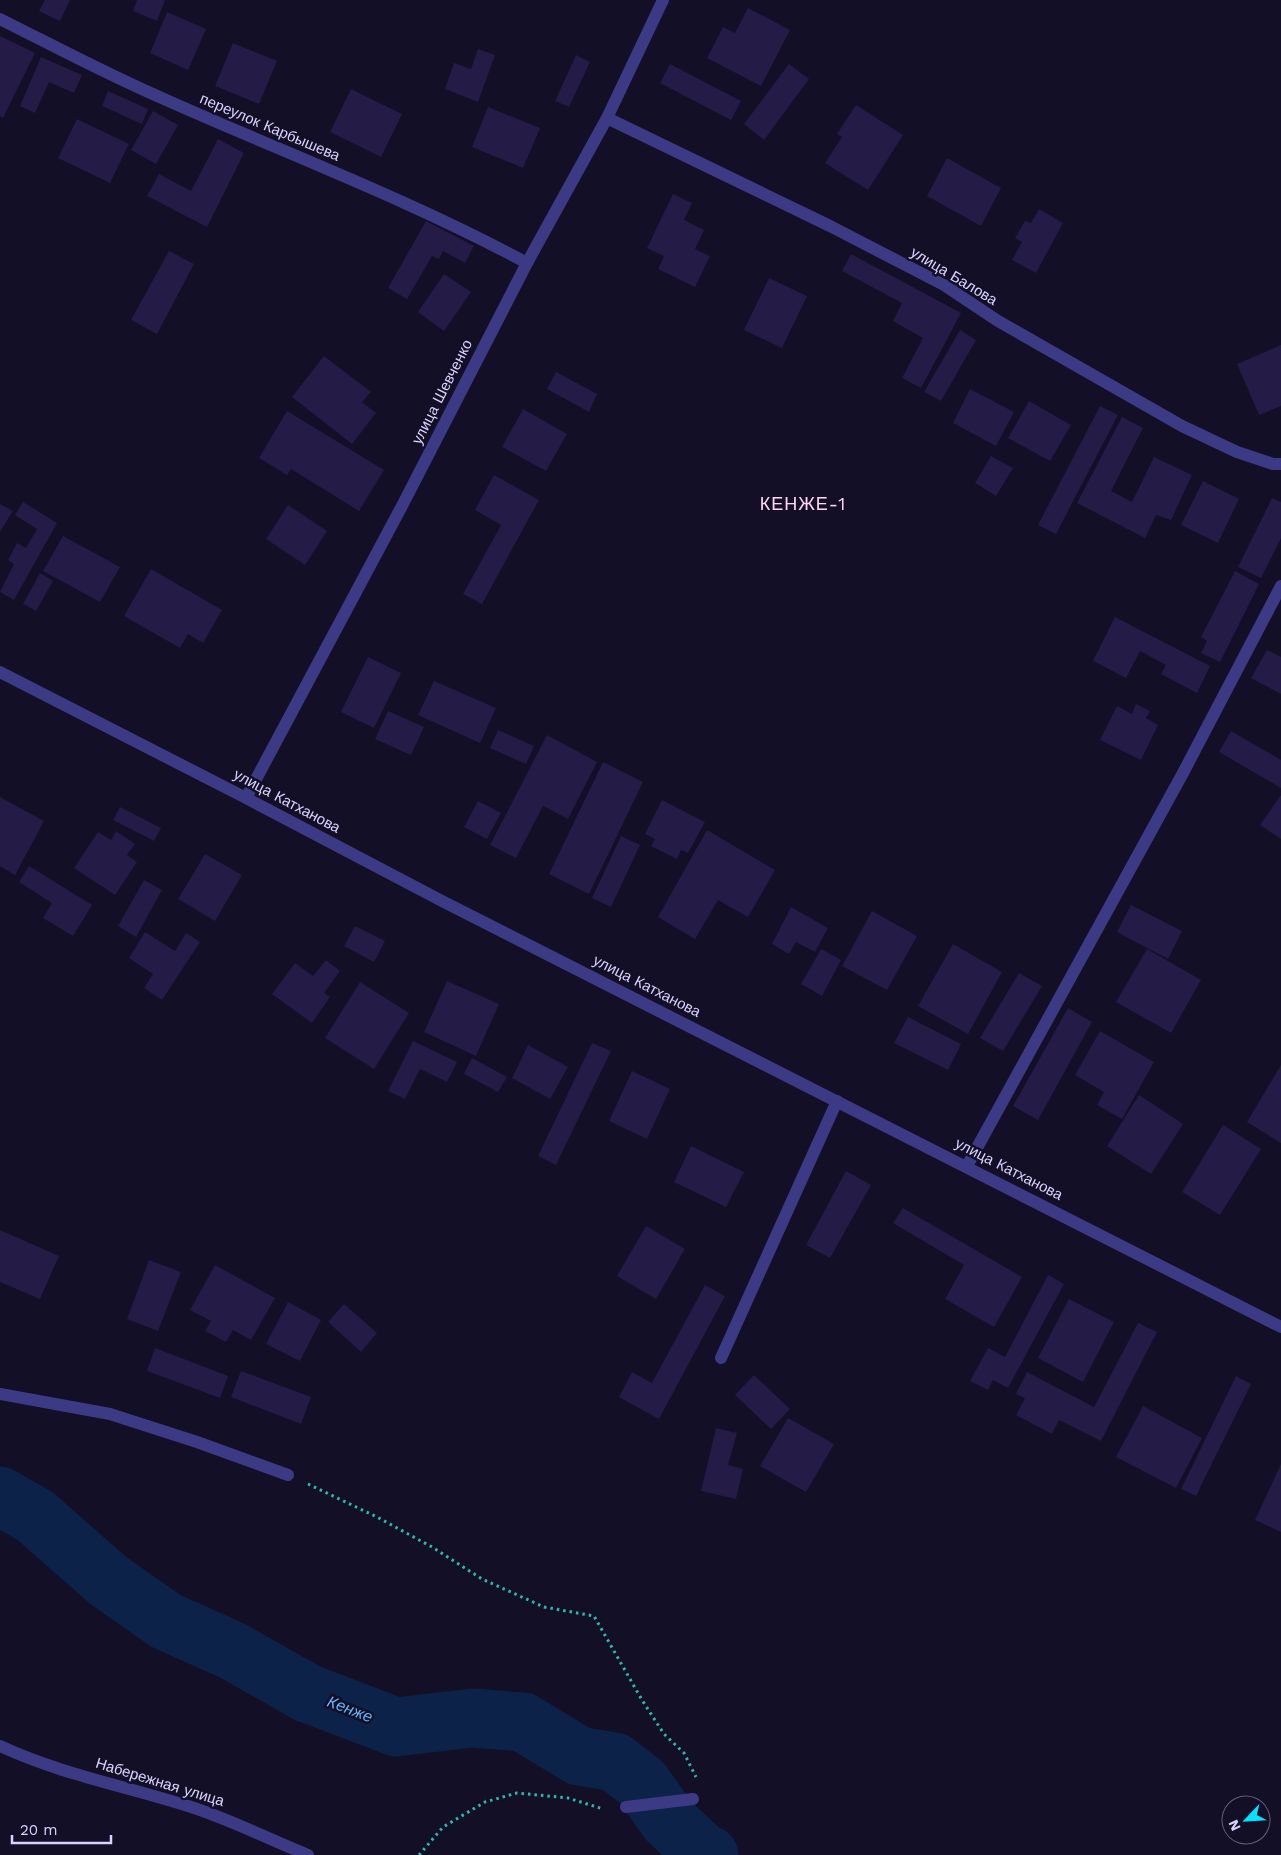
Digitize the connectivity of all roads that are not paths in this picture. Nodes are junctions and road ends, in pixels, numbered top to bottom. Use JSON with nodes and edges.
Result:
{"nodes":[{"id":1,"x":663,"y":0,"type":"edge"},
{"id":2,"x":0,"y":19,"type":"edge"},
{"id":3,"x":607,"y":118,"type":"junction"},
{"id":4,"x":527,"y":263,"type":"junction"},
{"id":5,"x":1281,"y":464,"type":"edge"},
{"id":6,"x":1281,"y":586,"type":"edge"},
{"id":7,"x":0,"y":672,"type":"edge"},
{"id":8,"x":246,"y":798,"type":"junction"},
{"id":9,"x":838,"y":1101,"type":"junction"},
{"id":10,"x":967,"y":1166,"type":"junction"},
{"id":11,"x":1281,"y":1327,"type":"edge"},
{"id":12,"x":721,"y":1358,"type":"dead end"},
{"id":13,"x":0,"y":1394,"type":"edge"},
{"id":14,"x":288,"y":1475,"type":"road end"},
{"id":15,"x":0,"y":1746,"type":"edge"},
{"id":16,"x":693,"y":1799,"type":"road end"},
{"id":17,"x":626,"y":1807,"type":"road end"},
{"id":18,"x":308,"y":1855,"type":"edge"}],
"edges":[{"from":1,"to":3,"type":"street","name":"улица Шевченко"},
{"from":2,"to":4,"type":"street","name":"переулок Карбышева"},
{"from":3,"to":4,"type":"street","name":"улица Шевченко"},
{"from":3,"to":5,"type":"street","name":"улица Балова"},
{"from":4,"to":8,"type":"street","name":"улица Шевченко"},
{"from":6,"to":10,"type":"street"},
{"from":7,"to":8,"type":"street","name":"улица Катханова"},
{"from":8,"to":9,"type":"street","name":"улица Катханова"},
{"from":9,"to":10,"type":"street","name":"улица Катханова"},
{"from":9,"to":12,"type":"street"},
{"from":10,"to":11,"type":"street","name":"улица Катханова"},
{"from":13,"to":14,"type":"street"},
{"from":15,"to":18,"type":"street","name":"Набережная улица"},
{"from":16,"to":17,"type":"street"}]}
